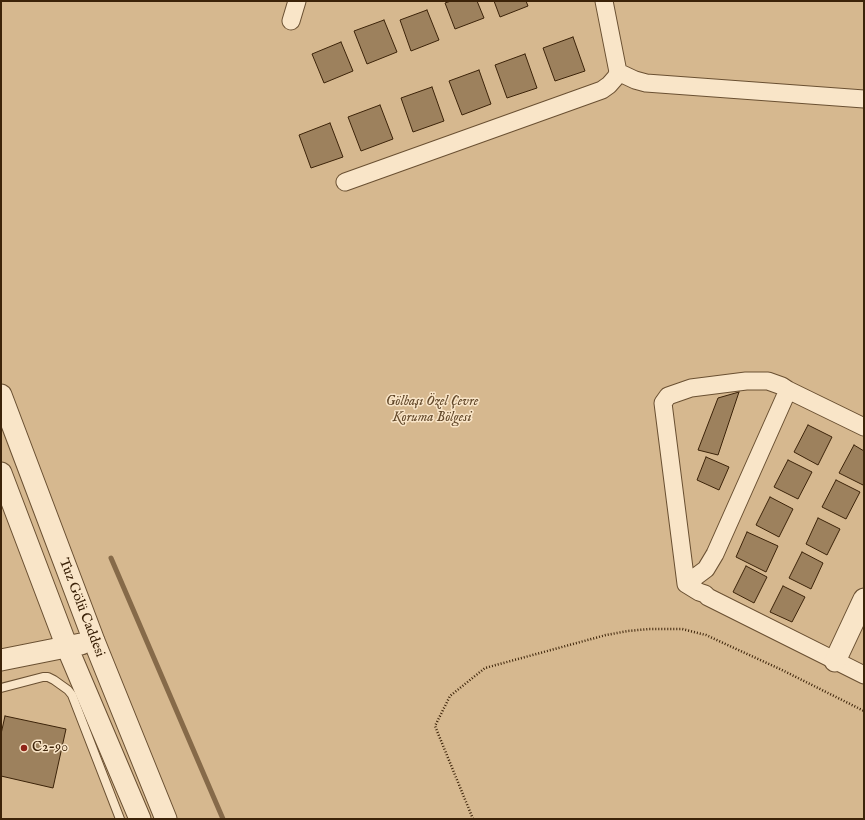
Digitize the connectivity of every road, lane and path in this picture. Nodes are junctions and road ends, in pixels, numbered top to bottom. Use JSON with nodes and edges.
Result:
{"nodes":[{"id":1,"x":296,"y":1,"type":"edge"},
{"id":2,"x":604,"y":1,"type":"edge"},
{"id":3,"x":291,"y":20,"type":"dead end"},
{"id":4,"x":618,"y":72,"type":"junction"},
{"id":5,"x":864,"y":99,"type":"edge"},
{"id":6,"x":345,"y":182,"type":"dead end"},
{"id":7,"x":788,"y":390,"type":"junction"},
{"id":8,"x":1,"y":394,"type":"edge"},
{"id":9,"x":864,"y":427,"type":"edge"},
{"id":10,"x":1,"y":473,"type":"edge"},
{"id":11,"x":686,"y":584,"type":"junction"},
{"id":12,"x":864,"y":599,"type":"edge"},
{"id":13,"x":94,"y":641,"type":"junction"},
{"id":14,"x":67,"y":647,"type":"junction"},
{"id":15,"x":1,"y":660,"type":"edge"},
{"id":16,"x":835,"y":661,"type":"junction"},
{"id":17,"x":864,"y":675,"type":"edge"},
{"id":18,"x":1,"y":688,"type":"edge"},
{"id":19,"x":864,"y":711,"type":"edge"},
{"id":20,"x":120,"y":819,"type":"edge"},
{"id":21,"x":140,"y":819,"type":"edge"},
{"id":22,"x":166,"y":819,"type":"edge"},
{"id":23,"x":473,"y":819,"type":"edge"}],
"edges":[{"from":1,"to":3,"type":"street"},
{"from":2,"to":4,"type":"street"},
{"from":4,"to":5,"type":"street"},
{"from":4,"to":6,"type":"street"},
{"from":7,"to":9,"type":"street"},
{"from":7,"to":11,"type":"street"},
{"from":7,"to":11,"type":"street"},
{"from":8,"to":13,"type":"street","name":"Tuz Gölü Caddesi"},
{"from":10,"to":14,"type":"street","name":"Tuz Gölü Caddesi"},
{"from":11,"to":16,"type":"street"},
{"from":12,"to":16,"type":"street"},
{"from":13,"to":14,"type":"street"},
{"from":13,"to":22,"type":"street","name":"Tuz Gölü Caddesi"},
{"from":14,"to":15,"type":"street"},
{"from":14,"to":21,"type":"street","name":"Tuz Gölü Caddesi"},
{"from":16,"to":17,"type":"street"},
{"from":18,"to":20,"type":"lane"},
{"from":19,"to":23,"type":"path"}]}
